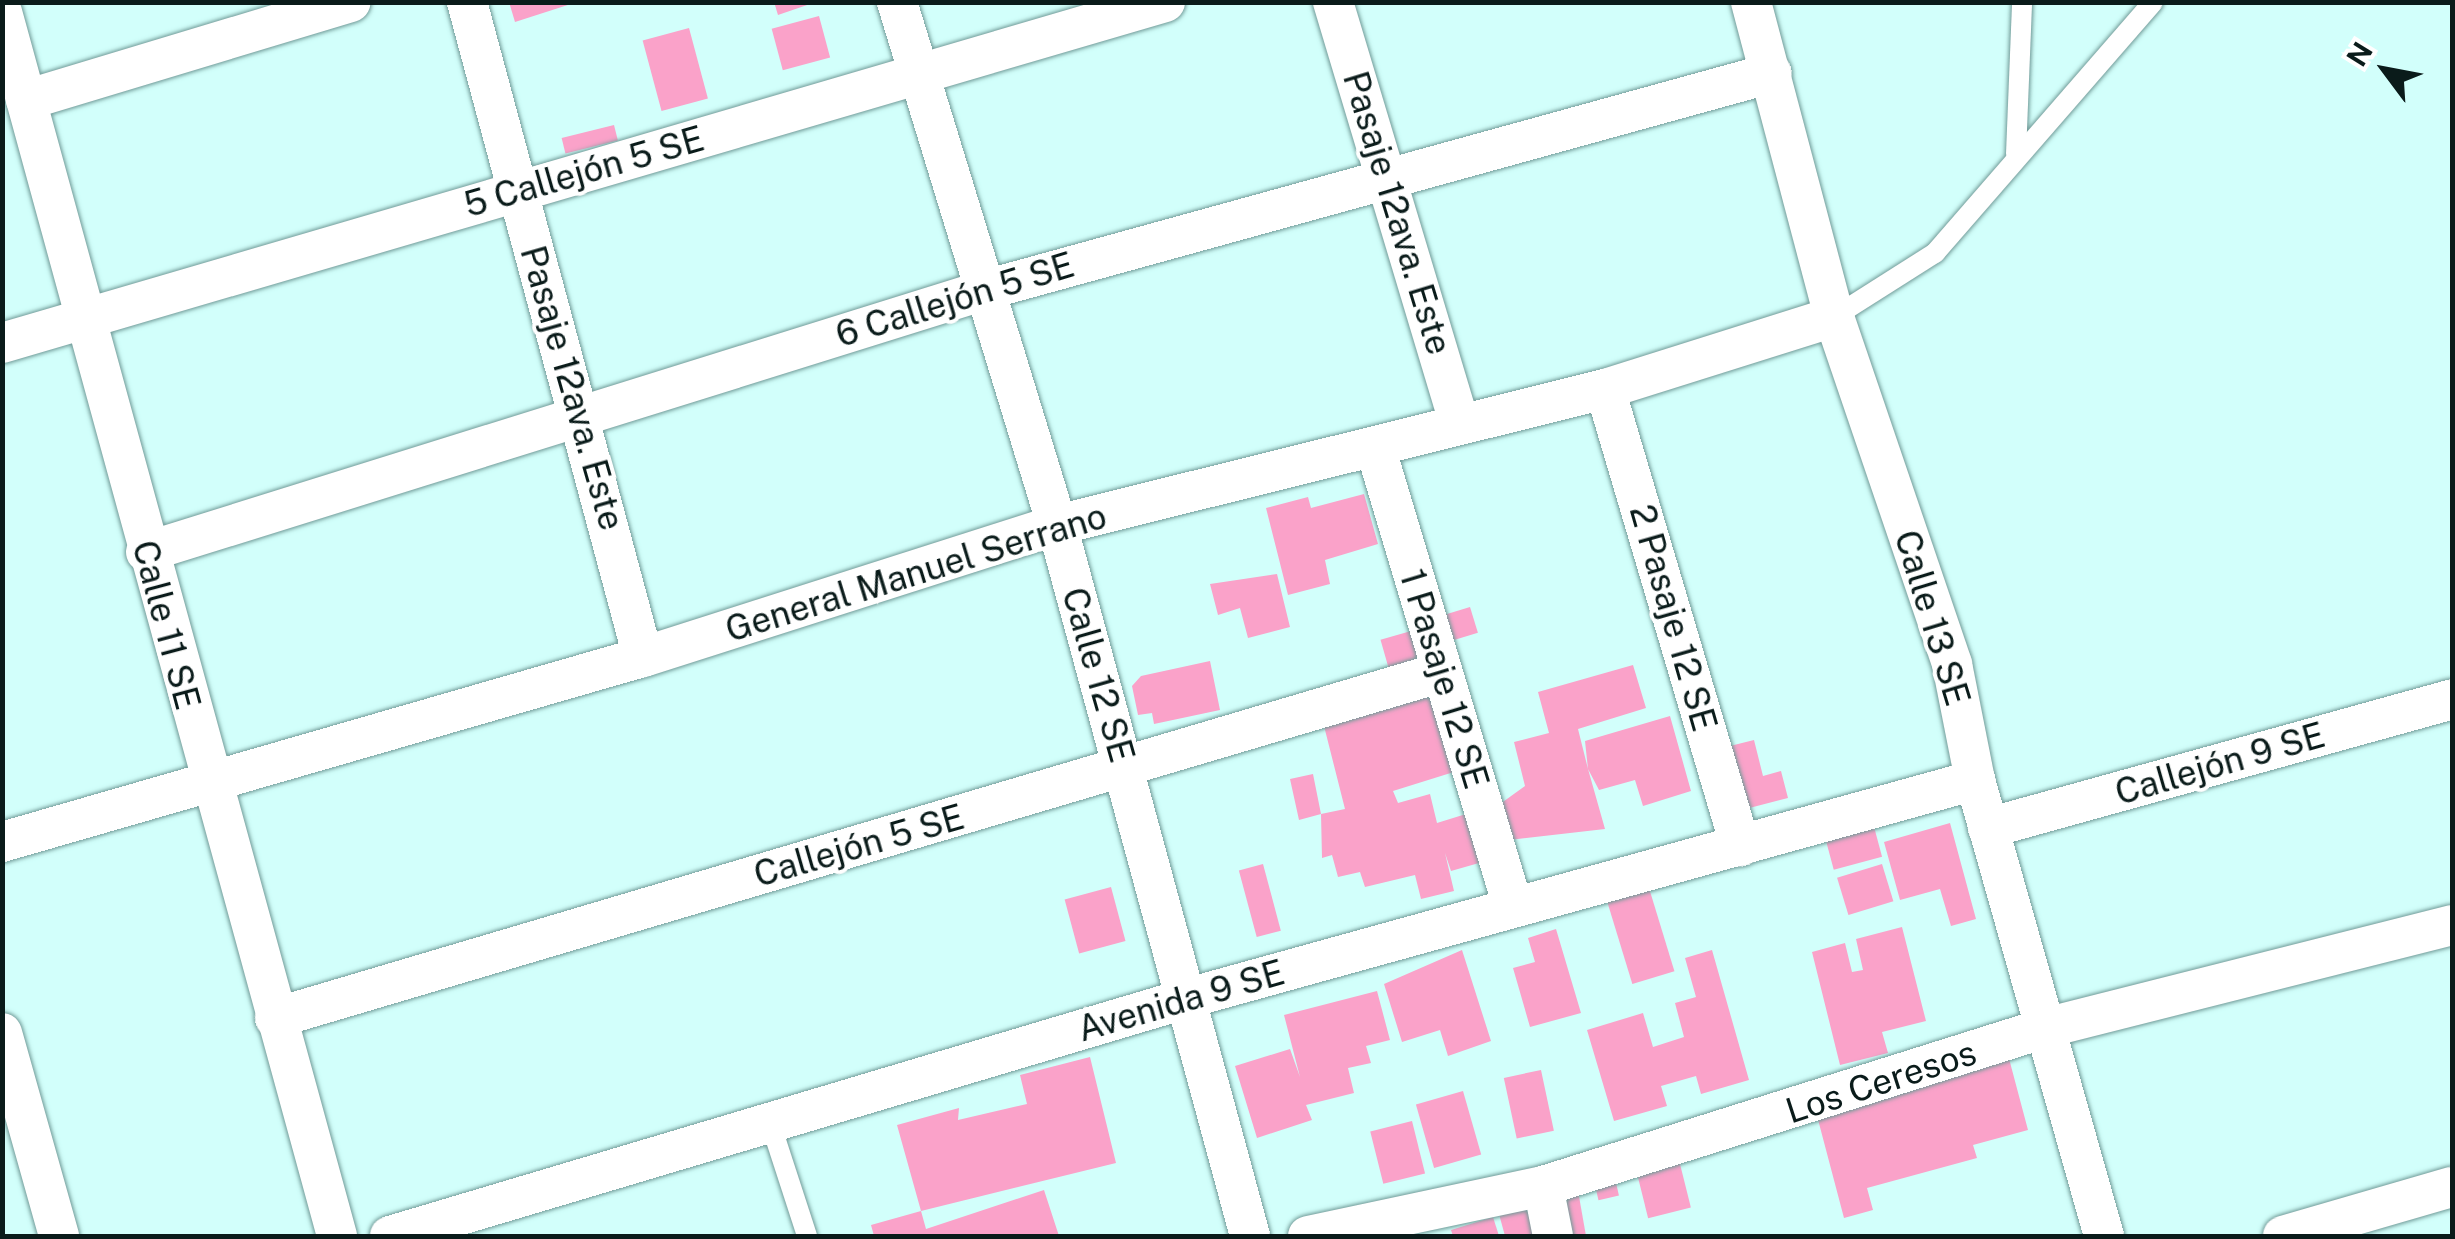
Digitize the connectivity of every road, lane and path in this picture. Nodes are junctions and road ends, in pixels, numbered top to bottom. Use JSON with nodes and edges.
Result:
{"nodes":[{"id":1,"x":352,"y":2,"type":"edge"},
{"id":2,"x":467,"y":2,"type":"edge"},
{"id":3,"x":896,"y":2,"type":"edge"},
{"id":4,"x":1165,"y":2,"type":"edge"},
{"id":5,"x":1333,"y":2,"type":"edge"},
{"id":6,"x":1752,"y":2,"type":"edge"},
{"id":7,"x":2022,"y":2,"type":"edge"},
{"id":8,"x":2153,"y":2,"type":"edge"},
{"id":9,"x":2,"y":12,"type":"edge"},
{"id":10,"x":1772,"y":73,"type":"junction"},
{"id":11,"x":918,"y":74,"type":"junction"},
{"id":12,"x":26,"y":100,"type":"junction"},
{"id":13,"x":2016,"y":154,"type":"junction"},
{"id":14,"x":1388,"y":173,"type":"junction"},
{"id":15,"x":516,"y":192,"type":"junction"},
{"id":16,"x":984,"y":290,"type":"junction"},
{"id":17,"x":1834,"y":317,"type":"junction"},
{"id":18,"x":84,"y":319,"type":"junction"},
{"id":19,"x":2,"y":343,"type":"edge"},
{"id":20,"x":1605,"y":389,"type":"junction"},
{"id":21,"x":582,"y":413,"type":"junction"},
{"id":22,"x":1460,"y":424,"type":"junction"},
{"id":23,"x":1376,"y":450,"type":"junction"},
{"id":24,"x":1056,"y":525,"type":"junction"},
{"id":25,"x":146,"y":552,"type":"junction"},
{"id":26,"x":644,"y":657,"type":"junction"},
{"id":27,"x":1442,"y":672,"type":"junction"},
{"id":28,"x":2452,"y":699,"type":"edge"},
{"id":29,"x":1124,"y":768,"type":"junction"},
{"id":30,"x":1975,"y":780,"type":"junction"},
{"id":31,"x":208,"y":781,"type":"junction"},
{"id":32,"x":1988,"y":828,"type":"junction"},
{"id":33,"x":2,"y":842,"type":"edge"},
{"id":34,"x":1740,"y":846,"type":"junction"},
{"id":35,"x":1513,"y":908,"type":"junction"},
{"id":36,"x":2452,"y":924,"type":"edge"},
{"id":37,"x":1188,"y":998,"type":"junction"},
{"id":38,"x":275,"y":1018,"type":"junction"},
{"id":39,"x":2045,"y":1028,"type":"junction"},
{"id":40,"x":2,"y":1032,"type":"edge"},
{"id":41,"x":771,"y":1125,"type":"junction"},
{"id":42,"x":1543,"y":1186,"type":"junction"},
{"id":43,"x":2452,"y":1187,"type":"edge"},
{"id":44,"x":2340,"y":1229,"type":"edge"},
{"id":45,"x":59,"y":1236,"type":"edge"},
{"id":46,"x":337,"y":1236,"type":"edge"},
{"id":47,"x":390,"y":1236,"type":"edge"},
{"id":48,"x":807,"y":1236,"type":"edge"},
{"id":49,"x":1250,"y":1236,"type":"edge"},
{"id":50,"x":1308,"y":1236,"type":"edge"},
{"id":51,"x":1553,"y":1236,"type":"edge"},
{"id":52,"x":2104,"y":1236,"type":"edge"},
{"id":53,"x":2283,"y":1236,"type":"edge"}],
"edges":[{"from":1,"to":12,"type":"street"},
{"from":2,"to":15,"type":"street","name":"Pasaje 12ava. Este"},
{"from":3,"to":11,"type":"street","name":"Calle 12 SE"},
{"from":4,"to":11,"type":"street","name":"5 Callejón 5 SE"},
{"from":5,"to":14,"type":"street","name":"Pasaje 12ava. Este"},
{"from":6,"to":10,"type":"street","name":"Calle 13 SE"},
{"from":7,"to":13,"type":"lane"},
{"from":8,"to":13,"type":"lane"},
{"from":9,"to":12,"type":"street","name":"Calle 11 SE"},
{"from":10,"to":14,"type":"street","name":"6 Callejón 5 SE"},
{"from":10,"to":17,"type":"street","name":"Calle 13 SE"},
{"from":11,"to":15,"type":"street","name":"5 Callejón 5 SE"},
{"from":11,"to":16,"type":"street","name":"Calle 12 SE"},
{"from":12,"to":18,"type":"street","name":"Calle 11 SE"},
{"from":13,"to":17,"type":"lane"},
{"from":14,"to":16,"type":"street","name":"6 Callejón 5 SE"},
{"from":14,"to":22,"type":"street","name":"Pasaje 12ava. Este"},
{"from":15,"to":18,"type":"street","name":"5 Callejón 5 SE"},
{"from":15,"to":21,"type":"street","name":"Pasaje 12ava. Este"},
{"from":16,"to":21,"type":"street","name":"6 Callejón 5 SE"},
{"from":16,"to":24,"type":"street","name":"Calle 12 SE"},
{"from":17,"to":20,"type":"street","name":"General Manuel Serrano"},
{"from":17,"to":30,"type":"street","name":"Calle 13 SE"},
{"from":18,"to":19,"type":"street","name":"5 Callejón 5 SE"},
{"from":18,"to":25,"type":"street","name":"Calle 11 SE"},
{"from":20,"to":22,"type":"street","name":"General Manuel Serrano"},
{"from":20,"to":34,"type":"street","name":"2 Pasaje 12 SE"},
{"from":21,"to":25,"type":"street","name":"6 Callejón 5 SE"},
{"from":21,"to":26,"type":"street","name":"Pasaje 12ava. Este"},
{"from":22,"to":23,"type":"street","name":"General Manuel Serrano"},
{"from":23,"to":24,"type":"street","name":"General Manuel Serrano"},
{"from":23,"to":27,"type":"street","name":"1 Pasaje 12 SE"},
{"from":24,"to":26,"type":"street","name":"General Manuel Serrano"},
{"from":24,"to":29,"type":"street","name":"Calle 12 SE"},
{"from":25,"to":31,"type":"street","name":"Calle 11 SE"},
{"from":26,"to":31,"type":"street","name":"General Manuel Serrano"},
{"from":27,"to":29,"type":"street","name":"Callejón 5 SE"},
{"from":27,"to":35,"type":"street","name":"1 Pasaje 12 SE"},
{"from":28,"to":32,"type":"street","name":"Callejón 9 SE"},
{"from":29,"to":37,"type":"street","name":"Calle 12 SE"},
{"from":29,"to":38,"type":"street","name":"Callejón 5 SE"},
{"from":30,"to":32,"type":"street","name":"Calle 13 SE"},
{"from":30,"to":34,"type":"street","name":"Avenida 9 SE"},
{"from":31,"to":33,"type":"street","name":"General Manuel Serrano"},
{"from":31,"to":38,"type":"street","name":"Calle 11 SE"},
{"from":32,"to":39,"type":"street","name":"Calle 13 SE"},
{"from":34,"to":35,"type":"street","name":"Avenida 9 SE"},
{"from":35,"to":37,"type":"street","name":"Avenida 9 SE"},
{"from":36,"to":39,"type":"street","name":"Los Ceresos"},
{"from":37,"to":41,"type":"street","name":"Avenida 9 SE"},
{"from":37,"to":49,"type":"street","name":"Calle 12 SE"},
{"from":38,"to":46,"type":"street","name":"Calle 11 SE"},
{"from":39,"to":42,"type":"street","name":"Los Ceresos"},
{"from":39,"to":52,"type":"street","name":"Calle 13 SE"},
{"from":40,"to":45,"type":"street"},
{"from":41,"to":47,"type":"street","name":"Avenida 9 SE"},
{"from":41,"to":48,"type":"lane"},
{"from":42,"to":50,"type":"street","name":"Los Ceresos"},
{"from":42,"to":51,"type":"street"},
{"from":43,"to":44,"type":"street"},
{"from":44,"to":53,"type":"street"}]}
